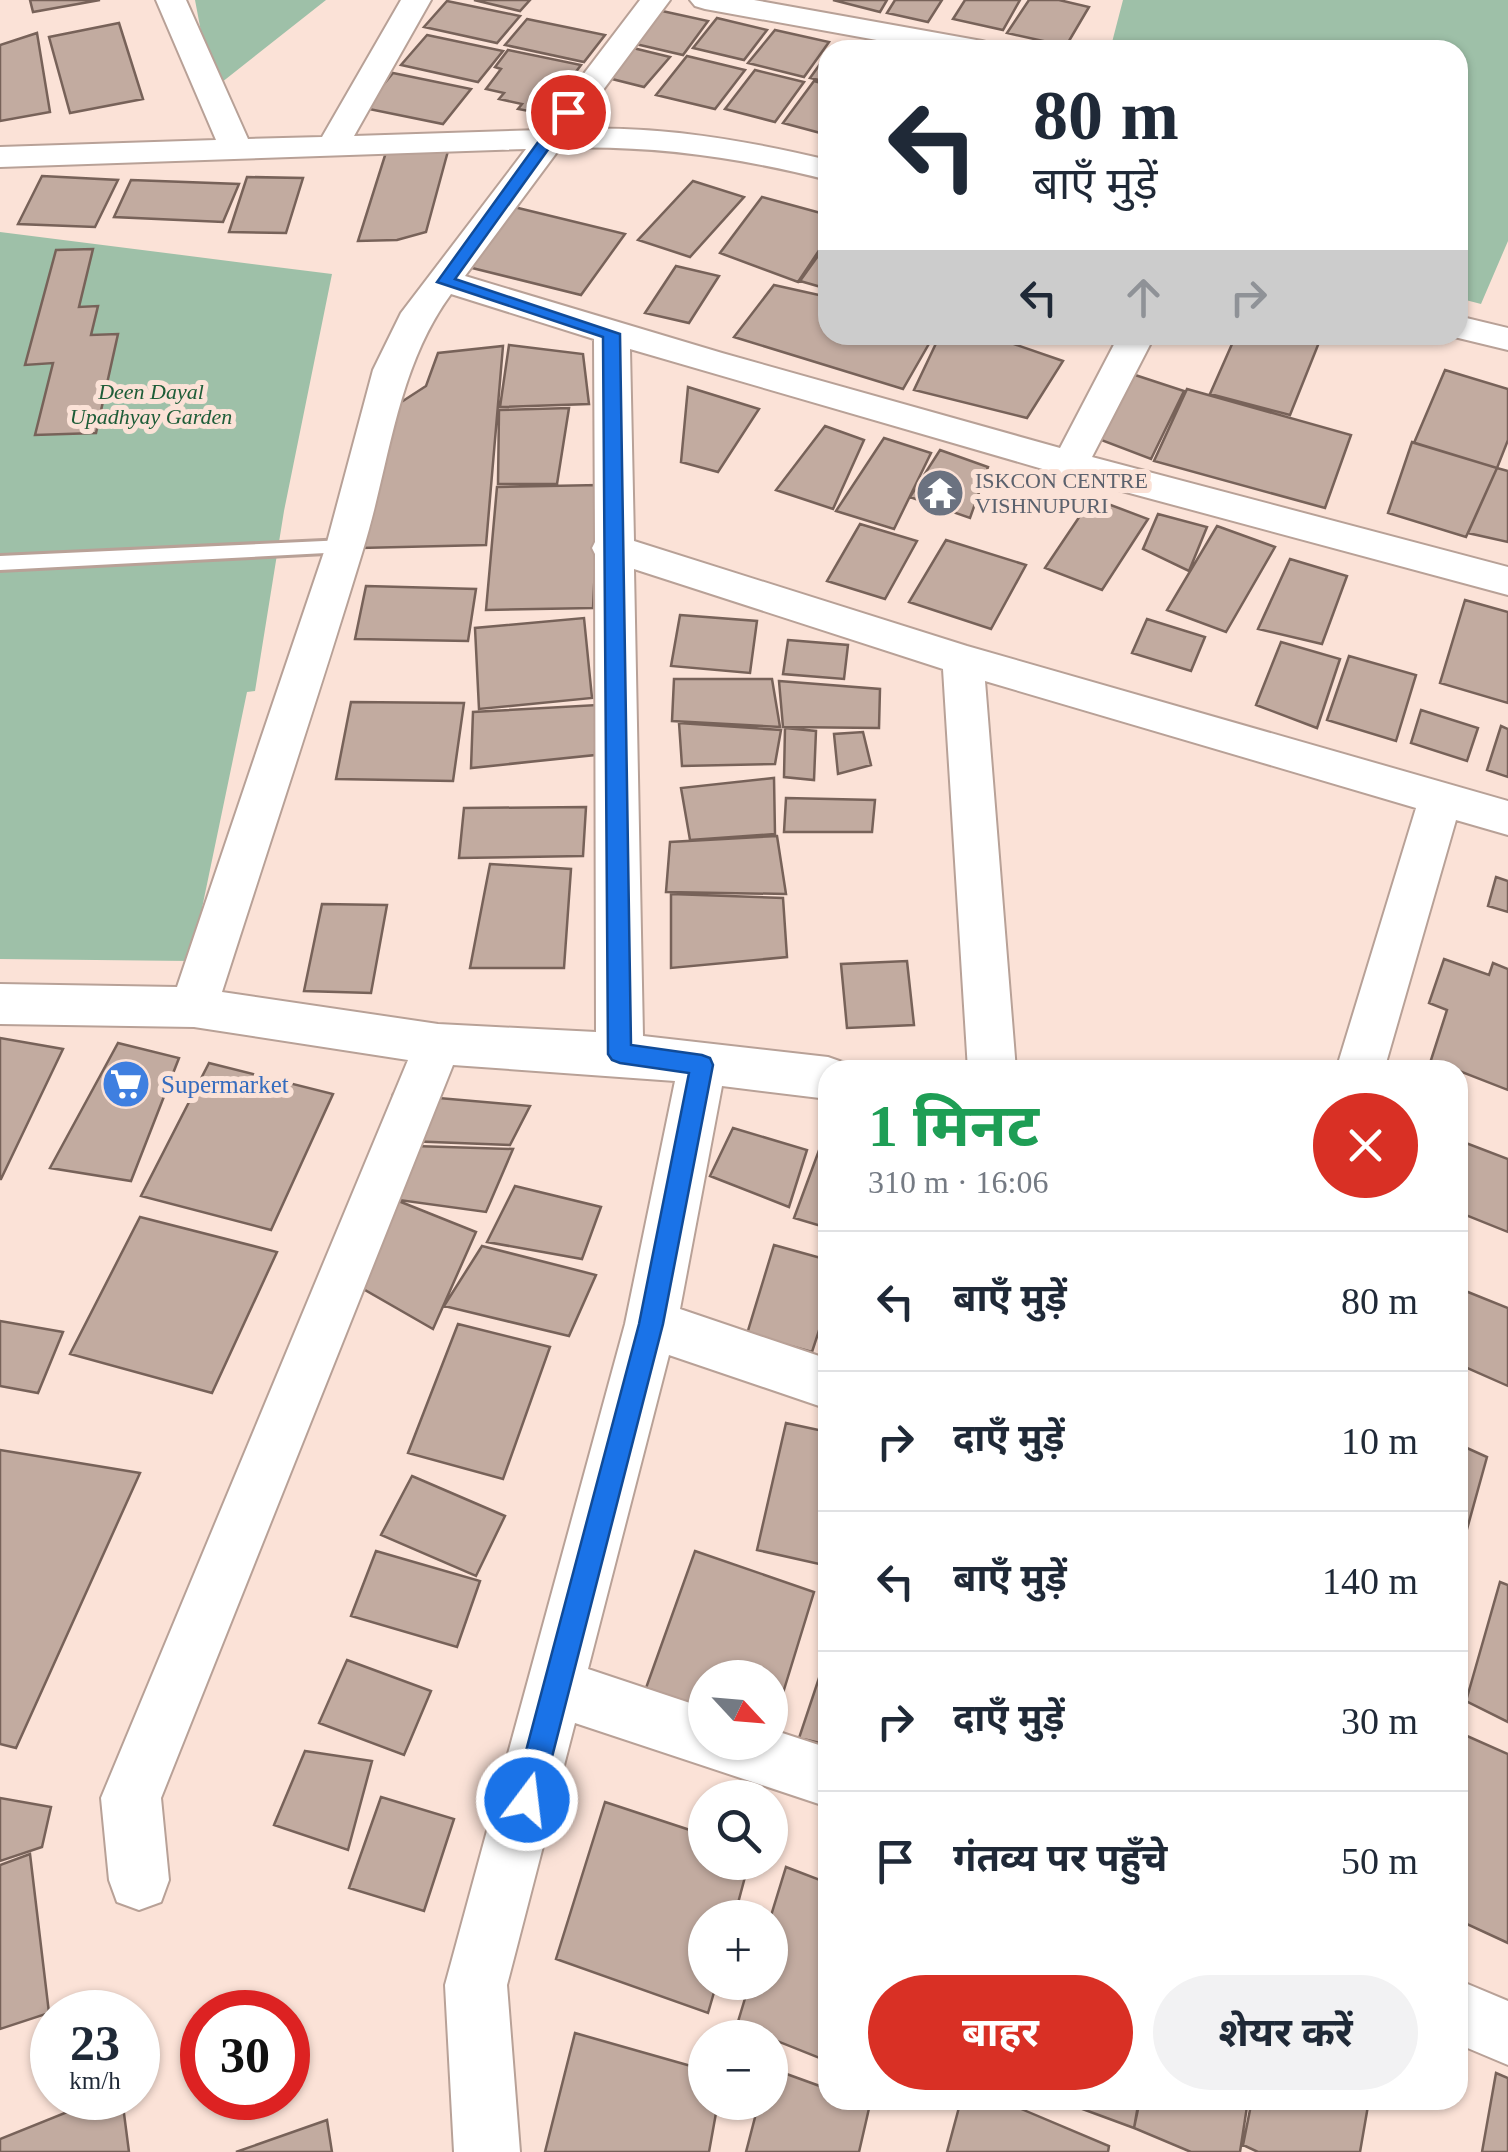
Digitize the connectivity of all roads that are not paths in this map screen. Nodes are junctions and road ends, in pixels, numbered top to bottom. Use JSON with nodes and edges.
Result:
{"nodes":[{"id":1,"x":170,"y":0,"type":"edge"},
{"id":2,"x":416,"y":0,"type":"edge"},
{"id":3,"x":655,"y":0,"type":"edge"},
{"id":4,"x":705,"y":0,"type":"edge"},
{"id":5,"x":927,"y":40,"type":"edge"},
{"id":6,"x":546,"y":140,"type":"junction"},
{"id":7,"x":332,"y":146,"type":"junction"},
{"id":8,"x":236,"y":150,"type":"junction"},
{"id":9,"x":0,"y":156,"type":"edge"},
{"id":10,"x":818,"y":167,"type":"edge"},
{"id":11,"x":445,"y":282,"type":"junction"},
{"id":12,"x":1468,"y":329,"type":"edge"},
{"id":13,"x":612,"y":334,"type":"junction"},
{"id":14,"x":1508,"y":338,"type":"edge"},
{"id":15,"x":1131,"y":345,"type":"edge"},
{"id":16,"x":1070,"y":464,"type":"junction"},
{"id":17,"x":345,"y":546,"type":"junction"},
{"id":18,"x":611,"y":548,"type":"junction"},
{"id":19,"x":0,"y":563,"type":"edge"},
{"id":20,"x":1508,"y":581,"type":"edge"},
{"id":21,"x":964,"y":660,"type":"junction"},
{"id":22,"x":1441,"y":796,"type":"junction"},
{"id":23,"x":1508,"y":818,"type":"edge"},
{"id":24,"x":0,"y":1004,"type":"edge"},
{"id":25,"x":194,"y":1007,"type":"junction"},
{"id":26,"x":438,"y":1044,"type":"junction"},
{"id":27,"x":620,"y":1054,"type":"junction"},
{"id":28,"x":991,"y":1060,"type":"edge"},
{"id":29,"x":1363,"y":1060,"type":"edge"},
{"id":30,"x":702,"y":1065,"type":"junction"},
{"id":31,"x":818,"y":1077,"type":"edge"},
{"id":32,"x":651,"y":1324,"type":"junction"},
{"id":33,"x":818,"y":1381,"type":"edge"},
{"id":34,"x":557,"y":1688,"type":"junction"},
{"id":35,"x":688,"y":1731,"type":"edge"},
{"id":36,"x":775,"y":1760,"type":"edge"},
{"id":37,"x":818,"y":1775,"type":"edge"},
{"id":38,"x":139,"y":1880,"type":"dead end"},
{"id":39,"x":1468,"y":2016,"type":"edge"},
{"id":40,"x":1508,"y":2033,"type":"edge"},
{"id":41,"x":486,"y":2152,"type":"edge"}],
"edges":[{"from":1,"to":8,"type":"street"},
{"from":2,"to":7,"type":"street"},
{"from":3,"to":6,"type":"street"},
{"from":4,"to":5,"type":"street"},
{"from":6,"to":7,"type":"street"},
{"from":6,"to":10,"type":"street"},
{"from":6,"to":11,"type":"street"},
{"from":7,"to":8,"type":"street"},
{"from":8,"to":9,"type":"street"},
{"from":11,"to":13,"type":"street"},
{"from":11,"to":17,"type":"street"},
{"from":12,"to":14,"type":"street"},
{"from":13,"to":16,"type":"street"},
{"from":13,"to":18,"type":"street"},
{"from":15,"to":16,"type":"street"},
{"from":16,"to":20,"type":"street"},
{"from":17,"to":19,"type":"lane"},
{"from":17,"to":25,"type":"street"},
{"from":18,"to":21,"type":"street"},
{"from":18,"to":27,"type":"street"},
{"from":21,"to":22,"type":"street"},
{"from":21,"to":28,"type":"street"},
{"from":22,"to":23,"type":"street"},
{"from":22,"to":29,"type":"street"},
{"from":24,"to":25,"type":"street"},
{"from":25,"to":26,"type":"street"},
{"from":26,"to":27,"type":"street"},
{"from":26,"to":38,"type":"street"},
{"from":27,"to":30,"type":"street"},
{"from":30,"to":31,"type":"street"},
{"from":30,"to":32,"type":"street"},
{"from":32,"to":33,"type":"street"},
{"from":32,"to":34,"type":"street"},
{"from":34,"to":35,"type":"street"},
{"from":34,"to":41,"type":"street"},
{"from":36,"to":37,"type":"street"},
{"from":39,"to":40,"type":"street"}]}
